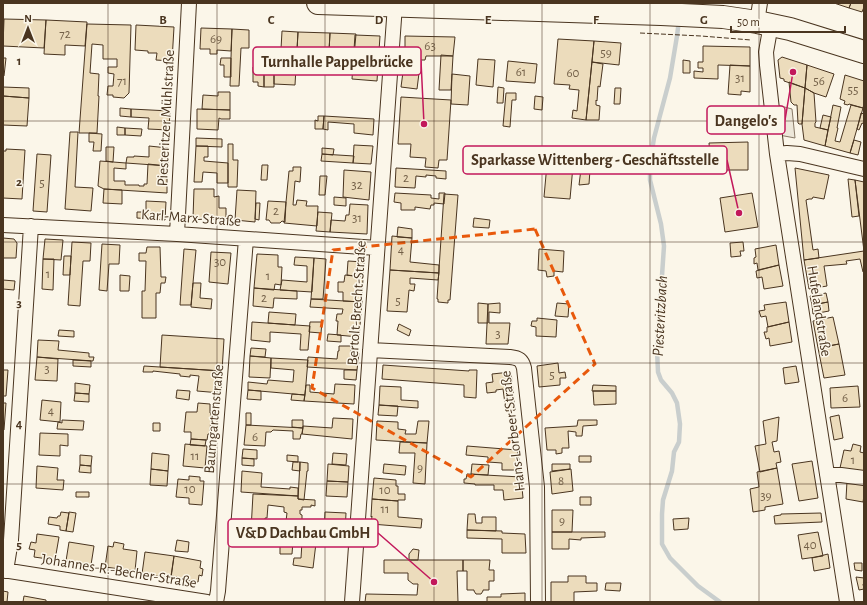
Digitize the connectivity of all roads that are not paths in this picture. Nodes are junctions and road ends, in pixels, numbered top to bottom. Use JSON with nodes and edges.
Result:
{"nodes":[{"id":1,"x":189,"y":3,"type":"edge"},
{"id":2,"x":318,"y":3,"type":"edge"},
{"id":3,"x":395,"y":5,"type":"junction"},
{"id":4,"x":608,"y":8,"type":"edge"},
{"id":5,"x":763,"y":16,"type":"edge"},
{"id":6,"x":864,"y":52,"type":"edge"},
{"id":7,"x":777,"y":154,"type":"junction"},
{"id":8,"x":864,"y":169,"type":"edge"},
{"id":9,"x":3,"y":225,"type":"edge"},
{"id":10,"x":31,"y":226,"type":"junction"},
{"id":11,"x":177,"y":234,"type":"junction"},
{"id":12,"x":246,"y":239,"type":"junction"},
{"id":13,"x":377,"y":248,"type":"junction"},
{"id":14,"x":370,"y":350,"type":"junction"},
{"id":15,"x":827,"y":475,"type":"junction"},
{"id":16,"x":864,"y":478,"type":"edge"},
{"id":17,"x":4,"y":570,"type":"edge"},
{"id":18,"x":207,"y":602,"type":"edge"},
{"id":19,"x":216,"y":602,"type":"edge"},
{"id":20,"x":352,"y":602,"type":"edge"},
{"id":21,"x":538,"y":602,"type":"edge"},
{"id":22,"x":847,"y":602,"type":"edge"}],
"edges":[{"from":1,"to":11,"type":"street","name":"Piesteritzer Mühlstraße"},
{"from":2,"to":3,"type":"main road"},
{"from":3,"to":4,"type":"main road"},
{"from":3,"to":13,"type":"street","name":"Bertolt-Brecht-Straße"},
{"from":4,"to":5,"type":"main road"},
{"from":5,"to":6,"type":"main road"},
{"from":5,"to":7,"type":"street","name":"Hufelandstraße"},
{"from":7,"to":8,"type":"street"},
{"from":7,"to":15,"type":"street","name":"Hufelandstraße"},
{"from":9,"to":10,"type":"street","name":"Karl-Marx-Straße"},
{"from":10,"to":11,"type":"street","name":"Karl-Marx-Straße"},
{"from":10,"to":17,"type":"street"},
{"from":11,"to":12,"type":"street","name":"Karl-Marx-Straße"},
{"from":12,"to":13,"type":"street","name":"Karl-Marx-Straße"},
{"from":12,"to":19,"type":"street","name":"Baumgartenstraße"},
{"from":13,"to":14,"type":"street","name":"Bertolt-Brecht-Straße"},
{"from":14,"to":20,"type":"street","name":"Bertolt-Brecht-Straße"},
{"from":14,"to":21,"type":"street","name":"Hans-Lorbeer-Straße"},
{"from":15,"to":16,"type":"street"},
{"from":15,"to":22,"type":"street","name":"Hufelandstraße"},
{"from":17,"to":18,"type":"street","name":"Johannes-R.-Becher-Straße"}]}
